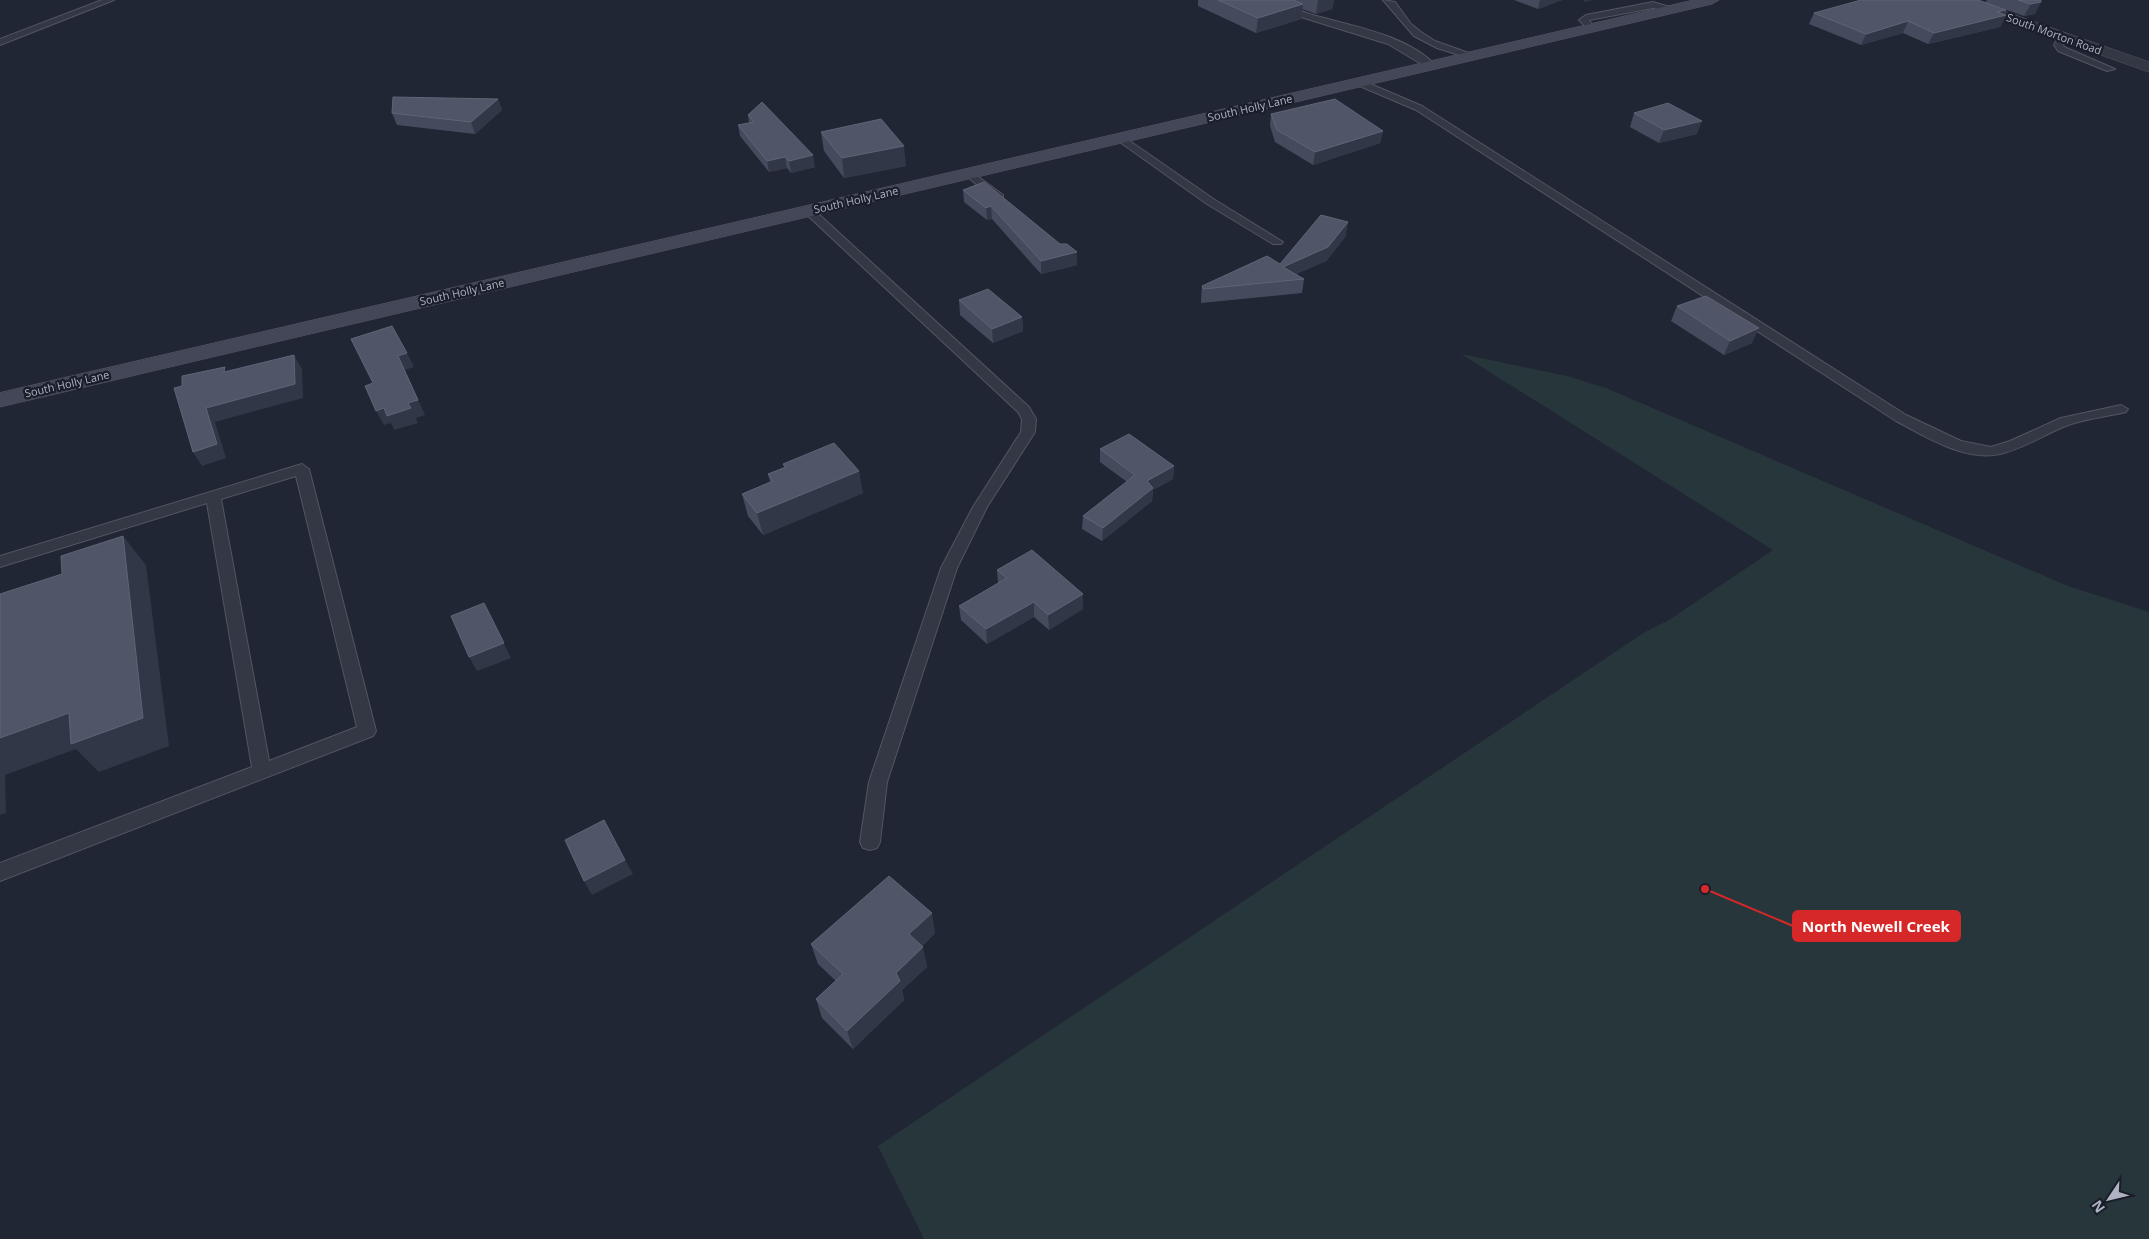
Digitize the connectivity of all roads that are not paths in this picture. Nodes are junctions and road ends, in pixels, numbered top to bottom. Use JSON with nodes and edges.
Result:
{"nodes":[{"id":1,"x":110,"y":0,"type":"edge"},
{"id":2,"x":1266,"y":0,"type":"edge"},
{"id":3,"x":1386,"y":0,"type":"edge"},
{"id":4,"x":1712,"y":0,"type":"edge"},
{"id":5,"x":1958,"y":0,"type":"edge"},
{"id":6,"x":2063,"y":37,"type":"junction"},
{"id":7,"x":0,"y":42,"type":"edge"},
{"id":8,"x":1472,"y":56,"type":"junction"},
{"id":9,"x":1431,"y":66,"type":"junction"},
{"id":10,"x":2149,"y":67,"type":"edge"},
{"id":11,"x":2110,"y":69,"type":"dead end"},
{"id":12,"x":1358,"y":82,"type":"junction"},
{"id":13,"x":1121,"y":138,"type":"junction"},
{"id":14,"x":969,"y":173,"type":"junction"},
{"id":15,"x":1011,"y":206,"type":"edge"},
{"id":16,"x":808,"y":211,"type":"junction"},
{"id":17,"x":1277,"y":242,"type":"dead end"},
{"id":18,"x":0,"y":400,"type":"edge"},
{"id":19,"x":2121,"y":409,"type":"dead end"},
{"id":20,"x":213,"y":496,"type":"junction"},
{"id":21,"x":0,"y":562,"type":"edge"},
{"id":22,"x":262,"y":771,"type":"junction"},
{"id":23,"x":870,"y":842,"type":"dead end"},
{"id":24,"x":0,"y":872,"type":"edge"}],
"edges":[{"from":1,"to":7,"type":"lane"},
{"from":2,"to":9,"type":"lane"},
{"from":3,"to":8,"type":"lane"},
{"from":4,"to":8,"type":"street","name":"South Holly Lane"},
{"from":5,"to":6,"type":"street","name":"South Morton Road"},
{"from":6,"to":10,"type":"street","name":"South Morton Road"},
{"from":6,"to":11,"type":"lane"},
{"from":8,"to":9,"type":"street","name":"South Holly Lane"},
{"from":9,"to":12,"type":"street","name":"South Holly Lane"},
{"from":12,"to":13,"type":"street","name":"South Holly Lane"},
{"from":12,"to":19,"type":"lane"},
{"from":13,"to":14,"type":"street","name":"South Holly Lane"},
{"from":13,"to":17,"type":"lane"},
{"from":14,"to":15,"type":"lane"},
{"from":14,"to":16,"type":"street","name":"South Holly Lane"},
{"from":16,"to":18,"type":"street","name":"South Holly Lane"},
{"from":16,"to":23,"type":"lane"},
{"from":20,"to":21,"type":"lane"},
{"from":20,"to":22,"type":"lane"},
{"from":20,"to":22,"type":"lane"},
{"from":22,"to":24,"type":"lane"}]}
